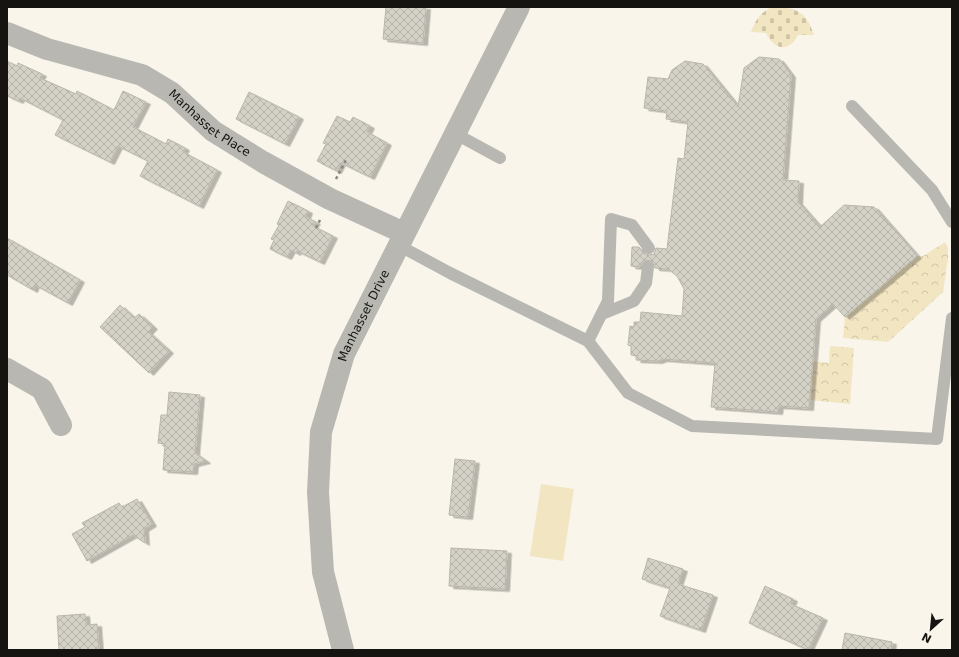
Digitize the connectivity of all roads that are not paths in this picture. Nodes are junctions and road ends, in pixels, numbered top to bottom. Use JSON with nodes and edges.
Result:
{"nodes":[{"id":1,"x":519,"y":7,"type":"edge"},
{"id":2,"x":7,"y":34,"type":"edge"},
{"id":3,"x":852,"y":106,"type":"dead end"},
{"id":4,"x":454,"y":133,"type":"junction"},
{"id":5,"x":500,"y":158,"type":"dead end"},
{"id":6,"x":952,"y":222,"type":"edge"},
{"id":7,"x":401,"y":239,"type":"junction"},
{"id":8,"x":649,"y":248,"type":"dead end"},
{"id":9,"x":648,"y":267,"type":"dead end"},
{"id":10,"x":602,"y":314,"type":"junction"},
{"id":11,"x":952,"y":318,"type":"edge"},
{"id":12,"x":588,"y":341,"type":"junction"},
{"id":13,"x":7,"y":369,"type":"edge"},
{"id":14,"x":61,"y":425,"type":"dead end"},
{"id":15,"x":343,"y":650,"type":"edge"}],
"edges":[{"from":1,"to":4,"type":"street","name":"Manhasset Drive"},
{"from":2,"to":7,"type":"street","name":"Manhasset Place"},
{"from":3,"to":6,"type":"lane"},
{"from":4,"to":5,"type":"lane"},
{"from":4,"to":7,"type":"street","name":"Manhasset Drive"},
{"from":7,"to":12,"type":"lane"},
{"from":7,"to":15,"type":"street","name":"Manhasset Drive"},
{"from":8,"to":10,"type":"lane"},
{"from":9,"to":10,"type":"lane"},
{"from":10,"to":12,"type":"lane"},
{"from":11,"to":12,"type":"lane"},
{"from":13,"to":14,"type":"street"}]}
